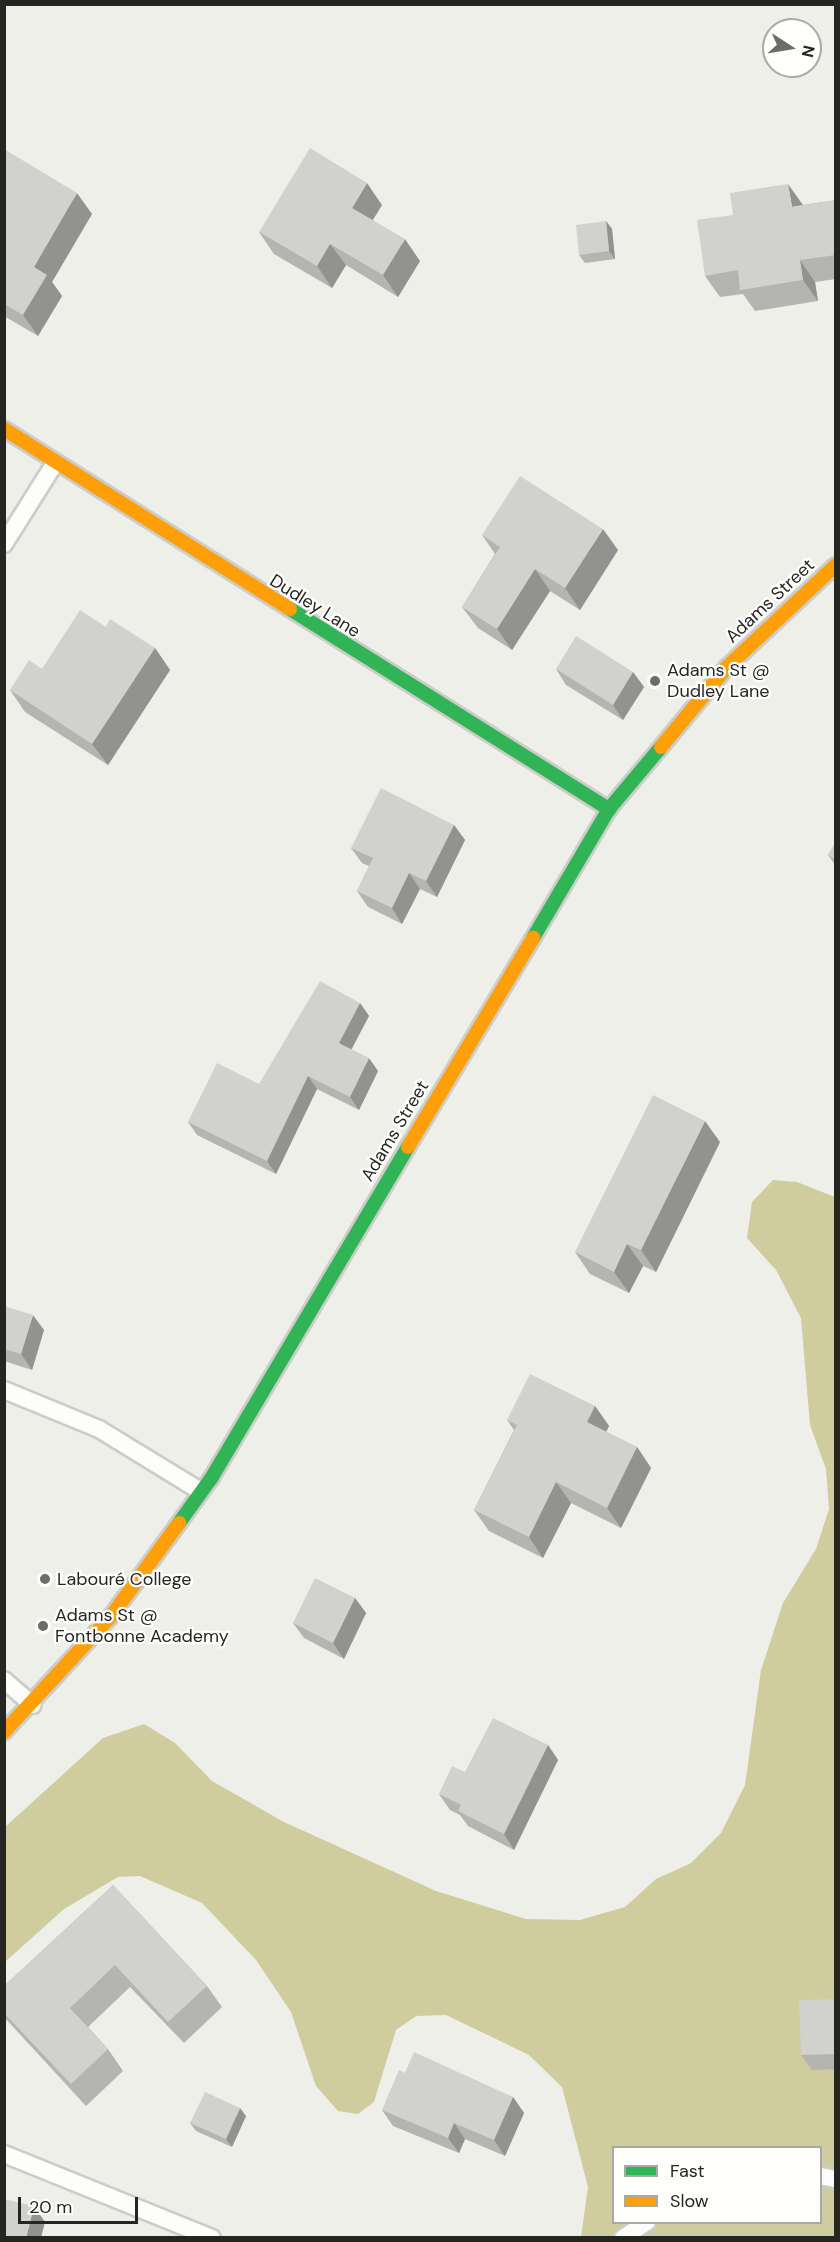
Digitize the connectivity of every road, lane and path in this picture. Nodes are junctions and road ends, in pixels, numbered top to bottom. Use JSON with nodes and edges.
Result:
{"nodes":[{"id":1,"x":4,"y":429,"type":"edge"},
{"id":2,"x":55,"y":464,"type":"junction"},
{"id":3,"x":4,"y":543,"type":"edge"},
{"id":4,"x":836,"y":565,"type":"edge"},
{"id":5,"x":609,"y":809,"type":"junction"},
{"id":6,"x":4,"y":1390,"type":"edge"},
{"id":7,"x":200,"y":1491,"type":"junction"},
{"id":8,"x":4,"y":1680,"type":"edge"},
{"id":9,"x":33,"y":1705,"type":"junction"},
{"id":10,"x":4,"y":1732,"type":"edge"},
{"id":11,"x":4,"y":2154,"type":"edge"},
{"id":12,"x":645,"y":2224,"type":"edge"},
{"id":13,"x":212,"y":2238,"type":"edge"},
{"id":14,"x":623,"y":2238,"type":"edge"}],
"edges":[{"from":1,"to":2,"type":"main road","name":"Dudley Lane"},
{"from":2,"to":3,"type":"lane"},
{"from":2,"to":5,"type":"main road","name":"Dudley Lane"},
{"from":4,"to":5,"type":"main road","name":"Adams Street"},
{"from":5,"to":7,"type":"main road","name":"Adams Street"},
{"from":6,"to":7,"type":"lane"},
{"from":7,"to":9,"type":"main road","name":"Adams Street"},
{"from":8,"to":9,"type":"lane"},
{"from":9,"to":10,"type":"main road","name":"Adams Street"},
{"from":11,"to":13,"type":"lane"},
{"from":12,"to":14,"type":"lane"}]}
